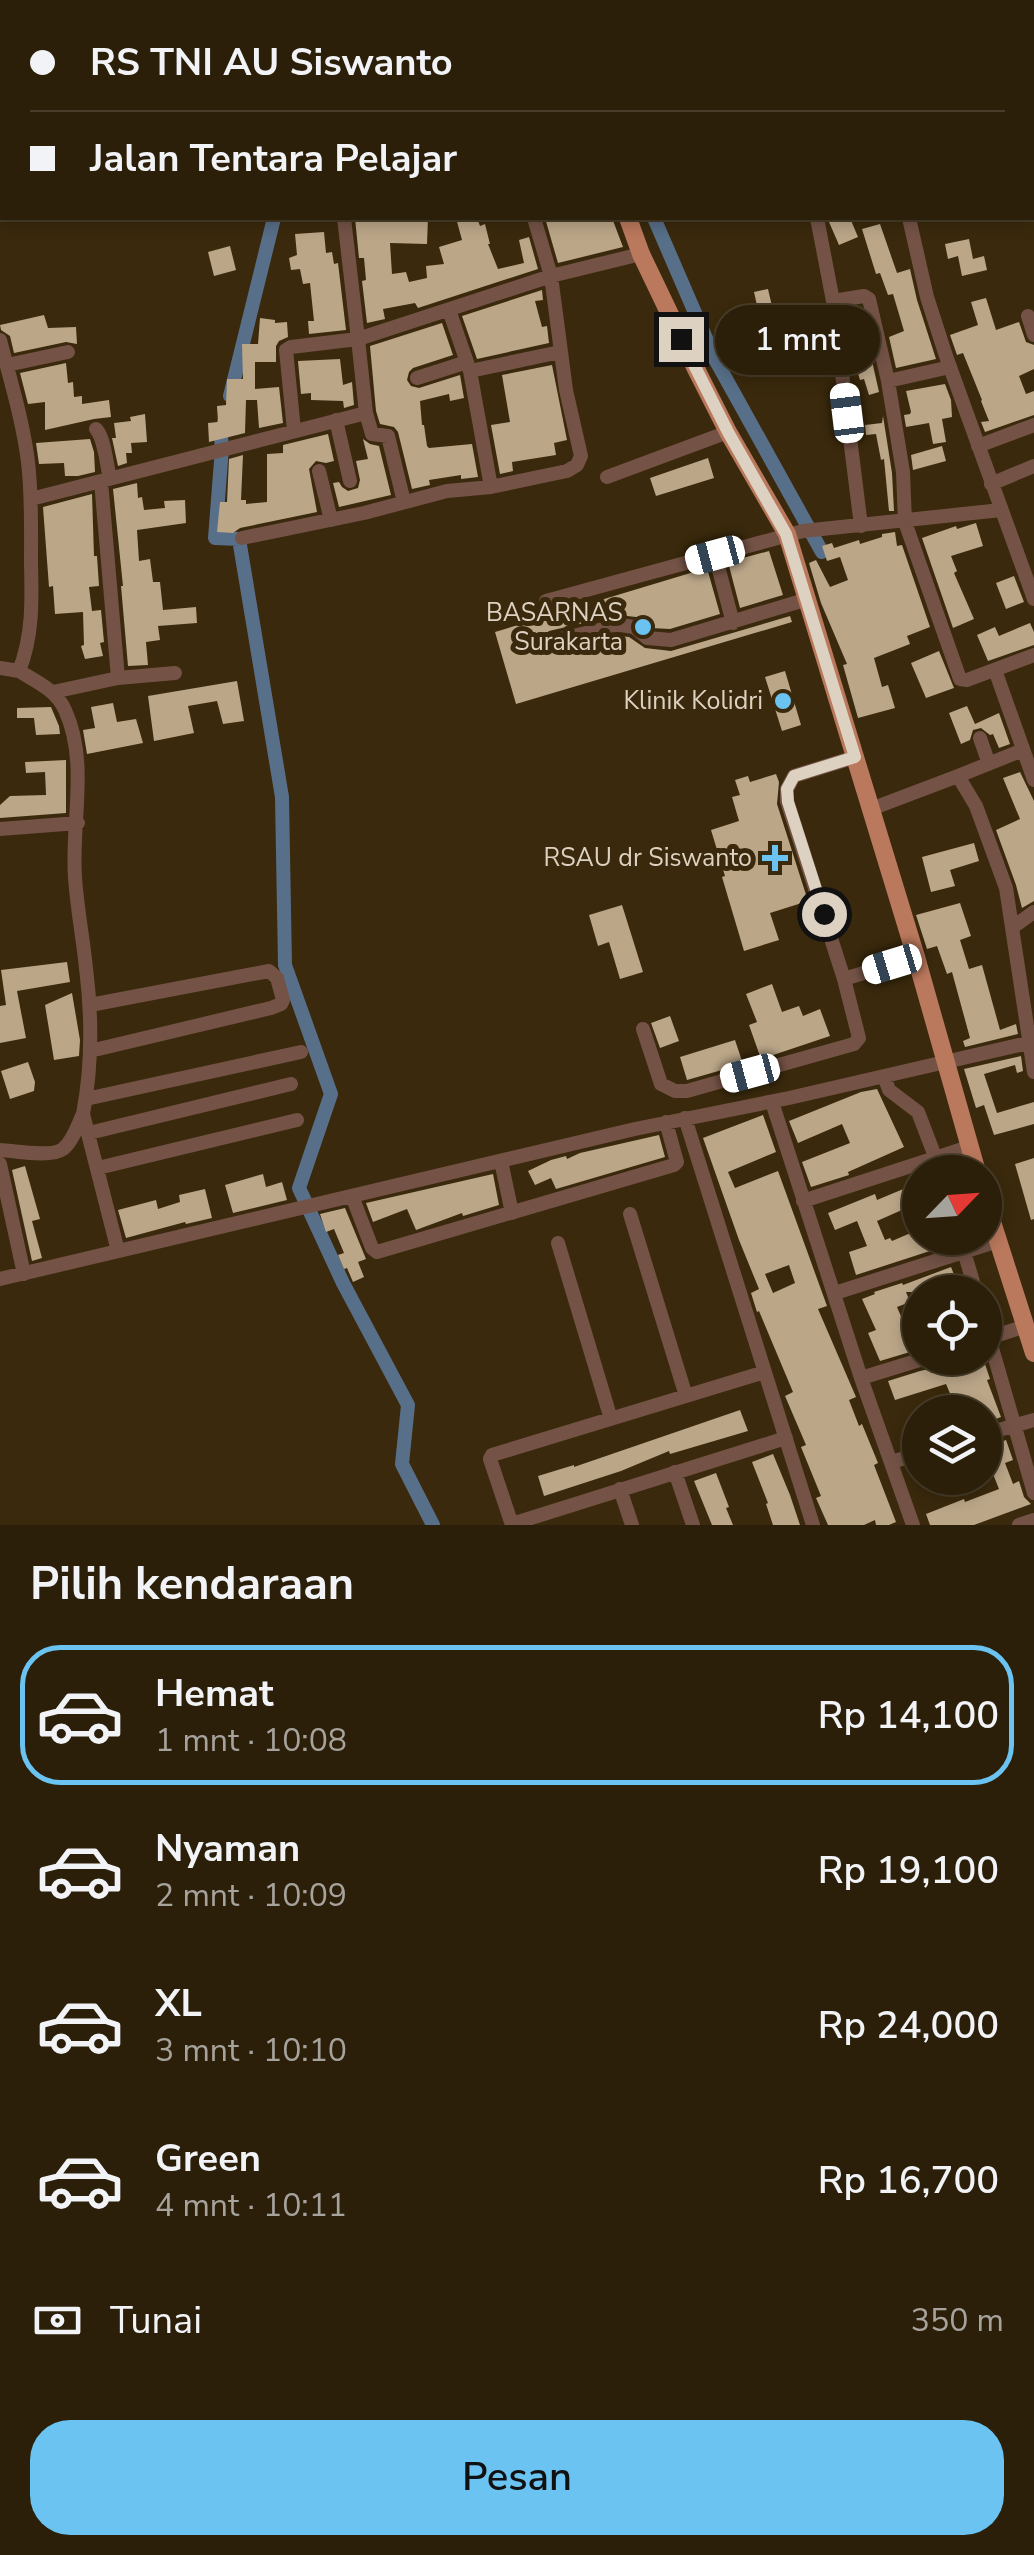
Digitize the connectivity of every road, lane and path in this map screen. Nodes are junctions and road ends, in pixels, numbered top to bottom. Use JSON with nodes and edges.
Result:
{"nodes":[{"id":1,"x":344,"y":220,"type":"edge"},
{"id":2,"x":535,"y":220,"type":"edge"},
{"id":3,"x":629,"y":220,"type":"edge"},
{"id":4,"x":817,"y":220,"type":"edge"},
{"id":5,"x":909,"y":220,"type":"edge"},
{"id":6,"x":641,"y":254,"type":"junction"},
{"id":7,"x":551,"y":276,"type":"junction"},
{"id":8,"x":833,"y":301,"type":"junction"},
{"id":9,"x":449,"y":310,"type":"junction"},
{"id":10,"x":1028,"y":316,"type":"dead end"},
{"id":11,"x":1034,"y":335,"type":"edge"},
{"id":12,"x":358,"y":339,"type":"junction"},
{"id":13,"x":0,"y":340,"type":"edge"},
{"id":14,"x":68,"y":352,"type":"dead end"},
{"id":15,"x":560,"y":352,"type":"junction"},
{"id":16,"x":7,"y":365,"type":"junction"},
{"id":17,"x":468,"y":366,"type":"junction"},
{"id":18,"x":950,"y":367,"type":"junction"},
{"id":19,"x":417,"y":378,"type":"dead end"},
{"id":20,"x":888,"y":382,"type":"junction"},
{"id":21,"x":366,"y":413,"type":"junction"},
{"id":22,"x":336,"y":420,"type":"junction"},
{"id":23,"x":1034,"y":425,"type":"edge"},
{"id":24,"x":96,"y":429,"type":"dead end"},
{"id":25,"x":294,"y":430,"type":"junction"},
{"id":26,"x":728,"y":432,"type":"junction"},
{"id":27,"x":978,"y":446,"type":"junction"},
{"id":28,"x":1034,"y":466,"type":"edge"},
{"id":29,"x":320,"y":471,"type":"dead end"},
{"id":30,"x":607,"y":478,"type":"dead end"},
{"id":31,"x":106,"y":480,"type":"junction"},
{"id":32,"x":350,"y":481,"type":"dead end"},
{"id":33,"x":992,"y":484,"type":"junction"},
{"id":34,"x":491,"y":487,"type":"junction"},
{"id":35,"x":31,"y":499,"type":"junction"},
{"id":36,"x":404,"y":502,"type":"junction"},
{"id":37,"x":1001,"y":510,"type":"junction"},
{"id":38,"x":331,"y":520,"type":"junction"},
{"id":39,"x":905,"y":522,"type":"junction"},
{"id":40,"x":861,"y":526,"type":"junction"},
{"id":41,"x":800,"y":531,"type":"junction"},
{"id":42,"x":242,"y":538,"type":"dead end"},
{"id":43,"x":715,"y":555,"type":"junction"},
{"id":44,"x":808,"y":598,"type":"junction"},
{"id":45,"x":1034,"y":599,"type":"edge"},
{"id":46,"x":546,"y":601,"type":"dead end"},
{"id":47,"x":733,"y":623,"type":"junction"},
{"id":48,"x":552,"y":640,"type":"dead end"},
{"id":49,"x":1034,"y":655,"type":"edge"},
{"id":50,"x":0,"y":668,"type":"edge"},
{"id":51,"x":995,"y":670,"type":"junction"},
{"id":52,"x":19,"y":671,"type":"junction"},
{"id":53,"x":175,"y":673,"type":"dead end"},
{"id":54,"x":118,"y":678,"type":"junction"},
{"id":55,"x":53,"y":692,"type":"junction"},
{"id":56,"x":980,"y":738,"type":"dead end"},
{"id":57,"x":1023,"y":750,"type":"junction"},
{"id":58,"x":855,"y":757,"type":"junction"},
{"id":59,"x":988,"y":764,"type":"junction"},
{"id":60,"x":958,"y":776,"type":"junction"},
{"id":61,"x":1034,"y":780,"type":"edge"},
{"id":62,"x":871,"y":809,"type":"junction"},
{"id":63,"x":78,"y":823,"type":"junction"},
{"id":64,"x":0,"y":830,"type":"edge"},
{"id":65,"x":1026,"y":918,"type":"edge"},
{"id":66,"x":916,"y":957,"type":"junction"},
{"id":67,"x":844,"y":979,"type":"junction"},
{"id":68,"x":90,"y":1005,"type":"junction"},
{"id":69,"x":643,"y":1029,"type":"dead end"},
{"id":70,"x":1028,"y":1043,"type":"junction"},
{"id":71,"x":90,"y":1052,"type":"junction"},
{"id":72,"x":301,"y":1052,"type":"dead end"},
{"id":73,"x":947,"y":1061,"type":"junction"},
{"id":74,"x":1034,"y":1072,"type":"edge"},
{"id":75,"x":884,"y":1076,"type":"junction"},
{"id":76,"x":292,"y":1084,"type":"dead end"},
{"id":77,"x":772,"y":1102,"type":"junction"},
{"id":78,"x":85,"y":1106,"type":"junction"},
{"id":79,"x":685,"y":1118,"type":"junction"},
{"id":80,"x":297,"y":1120,"type":"dead end"},
{"id":81,"x":666,"y":1122,"type":"junction"},
{"id":82,"x":89,"y":1133,"type":"junction"},
{"id":83,"x":969,"y":1147,"type":"junction"},
{"id":84,"x":0,"y":1150,"type":"edge"},
{"id":85,"x":934,"y":1155,"type":"edge"},
{"id":86,"x":955,"y":1155,"type":"edge"},
{"id":87,"x":971,"y":1155,"type":"edge"},
{"id":88,"x":501,"y":1161,"type":"junction"},
{"id":89,"x":0,"y":1164,"type":"edge"},
{"id":90,"x":98,"y":1168,"type":"junction"},
{"id":91,"x":902,"y":1174,"type":"edge"},
{"id":92,"x":352,"y":1196,"type":"junction"},
{"id":93,"x":804,"y":1200,"type":"junction"},
{"id":94,"x":512,"y":1213,"type":"junction"},
{"id":95,"x":630,"y":1214,"type":"dead end"},
{"id":96,"x":558,"y":1243,"type":"dead end"},
{"id":97,"x":118,"y":1251,"type":"junction"},
{"id":98,"x":1002,"y":1254,"type":"edge"},
{"id":99,"x":936,"y":1255,"type":"edge"},
{"id":100,"x":24,"y":1274,"type":"junction"},
{"id":101,"x":0,"y":1279,"type":"edge"},
{"id":102,"x":835,"y":1293,"type":"junction"},
{"id":103,"x":1026,"y":1326,"type":"junction"},
{"id":104,"x":1002,"y":1331,"type":"edge"},
{"id":105,"x":1034,"y":1353,"type":"edge"},
{"id":106,"x":902,"y":1365,"type":"edge"},
{"id":107,"x":765,"y":1372,"type":"junction"},
{"id":108,"x":999,"y":1375,"type":"edge"},
{"id":109,"x":861,"y":1378,"type":"junction"},
{"id":110,"x":686,"y":1396,"type":"junction"},
{"id":111,"x":610,"y":1419,"type":"junction"},
{"id":112,"x":1034,"y":1420,"type":"edge"},
{"id":113,"x":1015,"y":1426,"type":"junction"},
{"id":114,"x":1002,"y":1429,"type":"edge"},
{"id":115,"x":786,"y":1438,"type":"junction"},
{"id":116,"x":902,"y":1459,"type":"edge"},
{"id":117,"x":892,"y":1462,"type":"junction"},
{"id":118,"x":675,"y":1472,"type":"junction"},
{"id":119,"x":620,"y":1490,"type":"junction"},
{"id":120,"x":1034,"y":1493,"type":"edge"},
{"id":121,"x":1034,"y":1520,"type":"edge"},
{"id":122,"x":512,"y":1524,"type":"edge"},
{"id":123,"x":632,"y":1525,"type":"edge"},
{"id":124,"x":693,"y":1525,"type":"edge"},
{"id":125,"x":813,"y":1525,"type":"edge"},
{"id":126,"x":913,"y":1525,"type":"edge"},
{"id":127,"x":1019,"y":1525,"type":"edge"}],
"edges":[{"from":1,"to":12,"type":"street"},
{"from":2,"to":7,"type":"street"},
{"from":3,"to":6,"type":"main road"},
{"from":4,"to":8,"type":"street"},
{"from":5,"to":18,"type":"street"},
{"from":6,"to":7,"type":"street"},
{"from":6,"to":26,"type":"main road"},
{"from":7,"to":9,"type":"street"},
{"from":7,"to":15,"type":"street"},
{"from":8,"to":20,"type":"street"},
{"from":8,"to":40,"type":"street"},
{"from":9,"to":12,"type":"street"},
{"from":9,"to":17,"type":"street"},
{"from":10,"to":11,"type":"street"},
{"from":12,"to":21,"type":"street"},
{"from":12,"to":25,"type":"street"},
{"from":13,"to":16,"type":"street"},
{"from":14,"to":16,"type":"street"},
{"from":15,"to":17,"type":"street"},
{"from":15,"to":34,"type":"street"},
{"from":16,"to":35,"type":"street"},
{"from":17,"to":19,"type":"street"},
{"from":17,"to":34,"type":"street"},
{"from":18,"to":20,"type":"street"},
{"from":18,"to":27,"type":"street"},
{"from":20,"to":39,"type":"street"},
{"from":21,"to":22,"type":"street"},
{"from":21,"to":36,"type":"street"},
{"from":22,"to":25,"type":"street"},
{"from":22,"to":32,"type":"street"},
{"from":23,"to":27,"type":"street"},
{"from":24,"to":31,"type":"street"},
{"from":25,"to":31,"type":"street"},
{"from":26,"to":30,"type":"street"},
{"from":26,"to":41,"type":"main road"},
{"from":27,"to":33,"type":"street"},
{"from":28,"to":33,"type":"street"},
{"from":29,"to":38,"type":"street"},
{"from":31,"to":35,"type":"street"},
{"from":31,"to":54,"type":"street"},
{"from":33,"to":37,"type":"street"},
{"from":34,"to":36,"type":"street"},
{"from":35,"to":52,"type":"street"},
{"from":36,"to":38,"type":"street"},
{"from":37,"to":39,"type":"street"},
{"from":37,"to":45,"type":"street"},
{"from":38,"to":42,"type":"street"},
{"from":39,"to":40,"type":"street"},
{"from":39,"to":51,"type":"street"},
{"from":40,"to":41,"type":"street"},
{"from":41,"to":43,"type":"street"},
{"from":41,"to":44,"type":"main road"},
{"from":43,"to":46,"type":"street"},
{"from":43,"to":47,"type":"street"},
{"from":44,"to":47,"type":"street"},
{"from":44,"to":58,"type":"main road"},
{"from":47,"to":48,"type":"street"},
{"from":49,"to":51,"type":"street"},
{"from":50,"to":52,"type":"street"},
{"from":51,"to":57,"type":"street"},
{"from":52,"to":55,"type":"street"},
{"from":53,"to":54,"type":"street"},
{"from":54,"to":55,"type":"street"},
{"from":55,"to":63,"type":"street"},
{"from":56,"to":59,"type":"street"},
{"from":57,"to":59,"type":"street"},
{"from":57,"to":61,"type":"street"},
{"from":58,"to":62,"type":"main road"},
{"from":58,"to":67,"type":"street"},
{"from":59,"to":60,"type":"street"},
{"from":60,"to":62,"type":"street"},
{"from":60,"to":65,"type":"street"},
{"from":62,"to":66,"type":"main road"},
{"from":63,"to":64,"type":"street"},
{"from":63,"to":68,"type":"street"},
{"from":65,"to":70,"type":"street"},
{"from":66,"to":67,"type":"street"},
{"from":66,"to":73,"type":"main road"},
{"from":67,"to":69,"type":"street"},
{"from":68,"to":71,"type":"street"},
{"from":68,"to":71,"type":"street"},
{"from":70,"to":73,"type":"street"},
{"from":70,"to":74,"type":"street"},
{"from":71,"to":78,"type":"street"},
{"from":72,"to":78,"type":"street"},
{"from":73,"to":75,"type":"street"},
{"from":73,"to":83,"type":"main road"},
{"from":75,"to":77,"type":"street"},
{"from":75,"to":85,"type":"street"},
{"from":76,"to":82,"type":"street"},
{"from":77,"to":79,"type":"street"},
{"from":77,"to":93,"type":"street"},
{"from":78,"to":82,"type":"street"},
{"from":78,"to":84,"type":"street"},
{"from":79,"to":81,"type":"street"},
{"from":79,"to":107,"type":"street"},
{"from":80,"to":90,"type":"street"},
{"from":81,"to":88,"type":"street"},
{"from":81,"to":94,"type":"street"},
{"from":82,"to":90,"type":"street"},
{"from":83,"to":86,"type":"street"},
{"from":83,"to":87,"type":"main road"},
{"from":88,"to":92,"type":"street"},
{"from":88,"to":94,"type":"street"},
{"from":89,"to":100,"type":"street"},
{"from":90,"to":97,"type":"street"},
{"from":91,"to":93,"type":"street"},
{"from":92,"to":94,"type":"street"},
{"from":92,"to":97,"type":"street"},
{"from":93,"to":102,"type":"street"},
{"from":95,"to":110,"type":"street"},
{"from":96,"to":111,"type":"street"},
{"from":97,"to":100,"type":"street"},
{"from":98,"to":103,"type":"main road"},
{"from":99,"to":102,"type":"street"},
{"from":100,"to":101,"type":"street"},
{"from":102,"to":109,"type":"street"},
{"from":103,"to":104,"type":"street"},
{"from":103,"to":105,"type":"main road"},
{"from":106,"to":109,"type":"street"},
{"from":107,"to":110,"type":"street"},
{"from":107,"to":115,"type":"street"},
{"from":108,"to":113,"type":"street"},
{"from":109,"to":117,"type":"street"},
{"from":110,"to":111,"type":"street"},
{"from":111,"to":122,"type":"street"},
{"from":112,"to":113,"type":"street"},
{"from":113,"to":114,"type":"street"},
{"from":113,"to":120,"type":"street"},
{"from":115,"to":118,"type":"street"},
{"from":115,"to":125,"type":"street"},
{"from":116,"to":117,"type":"street"},
{"from":117,"to":126,"type":"street"},
{"from":118,"to":119,"type":"street"},
{"from":118,"to":124,"type":"street"},
{"from":119,"to":122,"type":"street"},
{"from":119,"to":123,"type":"street"},
{"from":121,"to":127,"type":"street"}]}
